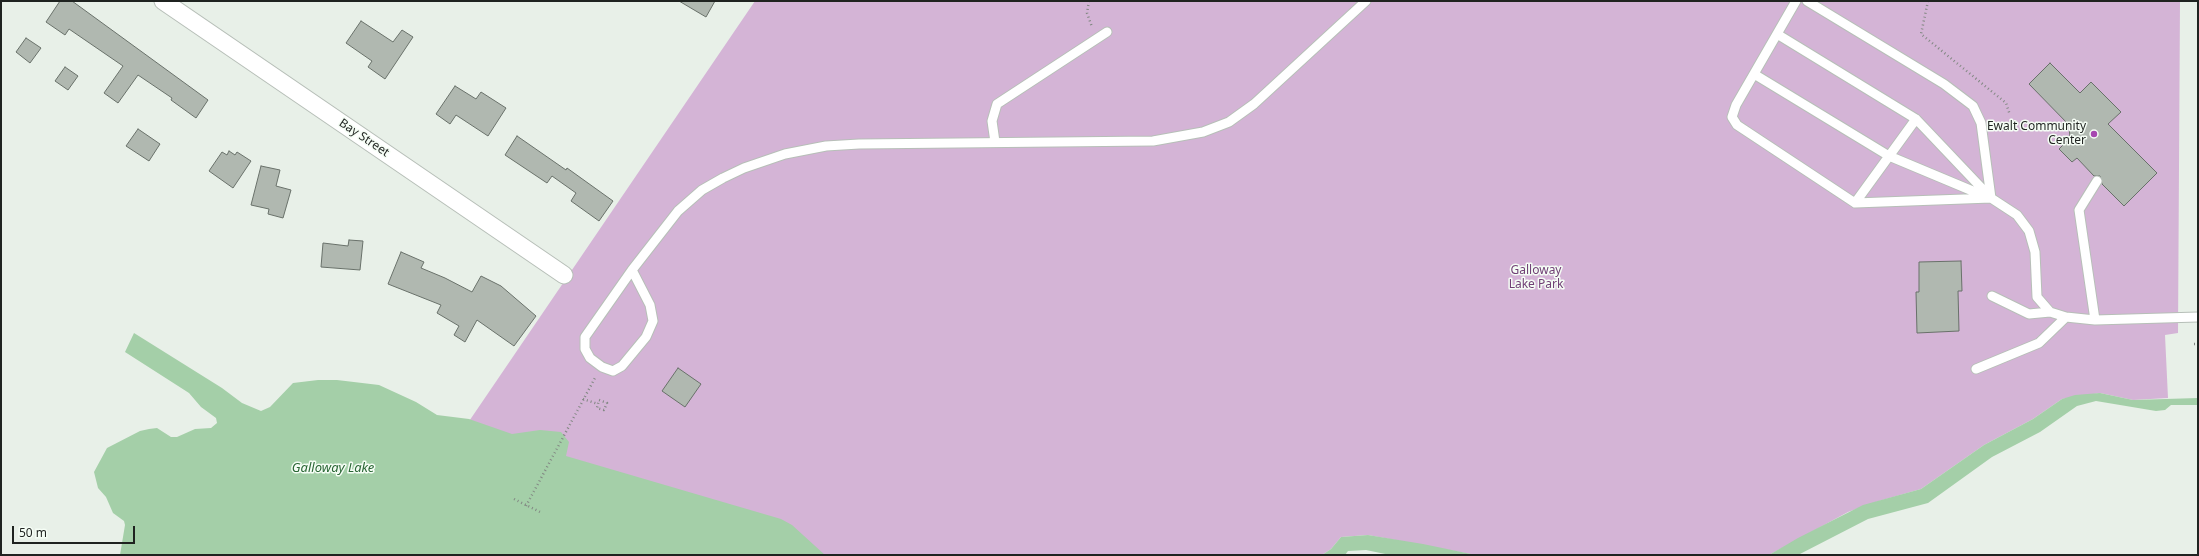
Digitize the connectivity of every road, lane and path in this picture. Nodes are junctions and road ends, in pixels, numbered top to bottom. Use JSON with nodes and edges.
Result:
{"nodes":[{"id":1,"x":163,"y":1,"type":"edge"},
{"id":2,"x":1089,"y":1,"type":"edge"},
{"id":3,"x":1366,"y":1,"type":"edge"},
{"id":4,"x":1796,"y":1,"type":"edge"},
{"id":5,"x":1807,"y":1,"type":"edge"},
{"id":6,"x":1928,"y":1,"type":"edge"},
{"id":7,"x":1107,"y":32,"type":"dead end"},
{"id":8,"x":1777,"y":34,"type":"junction"},
{"id":9,"x":1097,"y":38,"type":"junction"},
{"id":10,"x":1754,"y":74,"type":"junction"},
{"id":11,"x":2010,"y":116,"type":"dead end"},
{"id":12,"x":1916,"y":119,"type":"junction"},
{"id":13,"x":995,"y":142,"type":"junction"},
{"id":14,"x":1889,"y":156,"type":"junction"},
{"id":15,"x":2097,"y":181,"type":"dead end"},
{"id":16,"x":1991,"y":198,"type":"junction"},
{"id":17,"x":1854,"y":203,"type":"junction"},
{"id":18,"x":632,"y":270,"type":"junction"},
{"id":19,"x":564,"y":275,"type":"dead end"},
{"id":20,"x":1992,"y":296,"type":"dead end"},
{"id":21,"x":2050,"y":312,"type":"junction"},
{"id":22,"x":2066,"y":317,"type":"junction"},
{"id":23,"x":2198,"y":317,"type":"edge"},
{"id":24,"x":2095,"y":320,"type":"junction"},
{"id":25,"x":602,"y":367,"type":"junction"},
{"id":26,"x":1976,"y":369,"type":"dead end"},
{"id":27,"x":583,"y":399,"type":"junction"},
{"id":28,"x":598,"y":404,"type":"dead end"},
{"id":29,"x":514,"y":499,"type":"dead end"},
{"id":30,"x":526,"y":506,"type":"junction"},
{"id":31,"x":540,"y":512,"type":"dead end"}],
"edges":[{"from":1,"to":19,"type":"street","name":"Bay Street"},
{"from":2,"to":9,"type":"path"},
{"from":3,"to":13,"type":"lane"},
{"from":4,"to":8,"type":"lane"},
{"from":5,"to":16,"type":"lane"},
{"from":6,"to":11,"type":"path"},
{"from":7,"to":9,"type":"lane"},
{"from":8,"to":10,"type":"lane"},
{"from":8,"to":12,"type":"lane"},
{"from":9,"to":13,"type":"lane"},
{"from":10,"to":14,"type":"lane"},
{"from":10,"to":17,"type":"lane"},
{"from":12,"to":14,"type":"lane"},
{"from":12,"to":16,"type":"lane"},
{"from":13,"to":18,"type":"lane"},
{"from":14,"to":16,"type":"lane"},
{"from":14,"to":17,"type":"lane"},
{"from":15,"to":24,"type":"lane"},
{"from":16,"to":17,"type":"lane"},
{"from":16,"to":21,"type":"lane"},
{"from":18,"to":25,"type":"lane"},
{"from":18,"to":25,"type":"lane"},
{"from":20,"to":21,"type":"lane"},
{"from":21,"to":22,"type":"lane"},
{"from":22,"to":24,"type":"lane"},
{"from":22,"to":26,"type":"lane"},
{"from":23,"to":24,"type":"lane"},
{"from":25,"to":27,"type":"path"},
{"from":27,"to":28,"type":"path"},
{"from":27,"to":30,"type":"path"},
{"from":29,"to":30,"type":"path"},
{"from":30,"to":31,"type":"path"}]}
